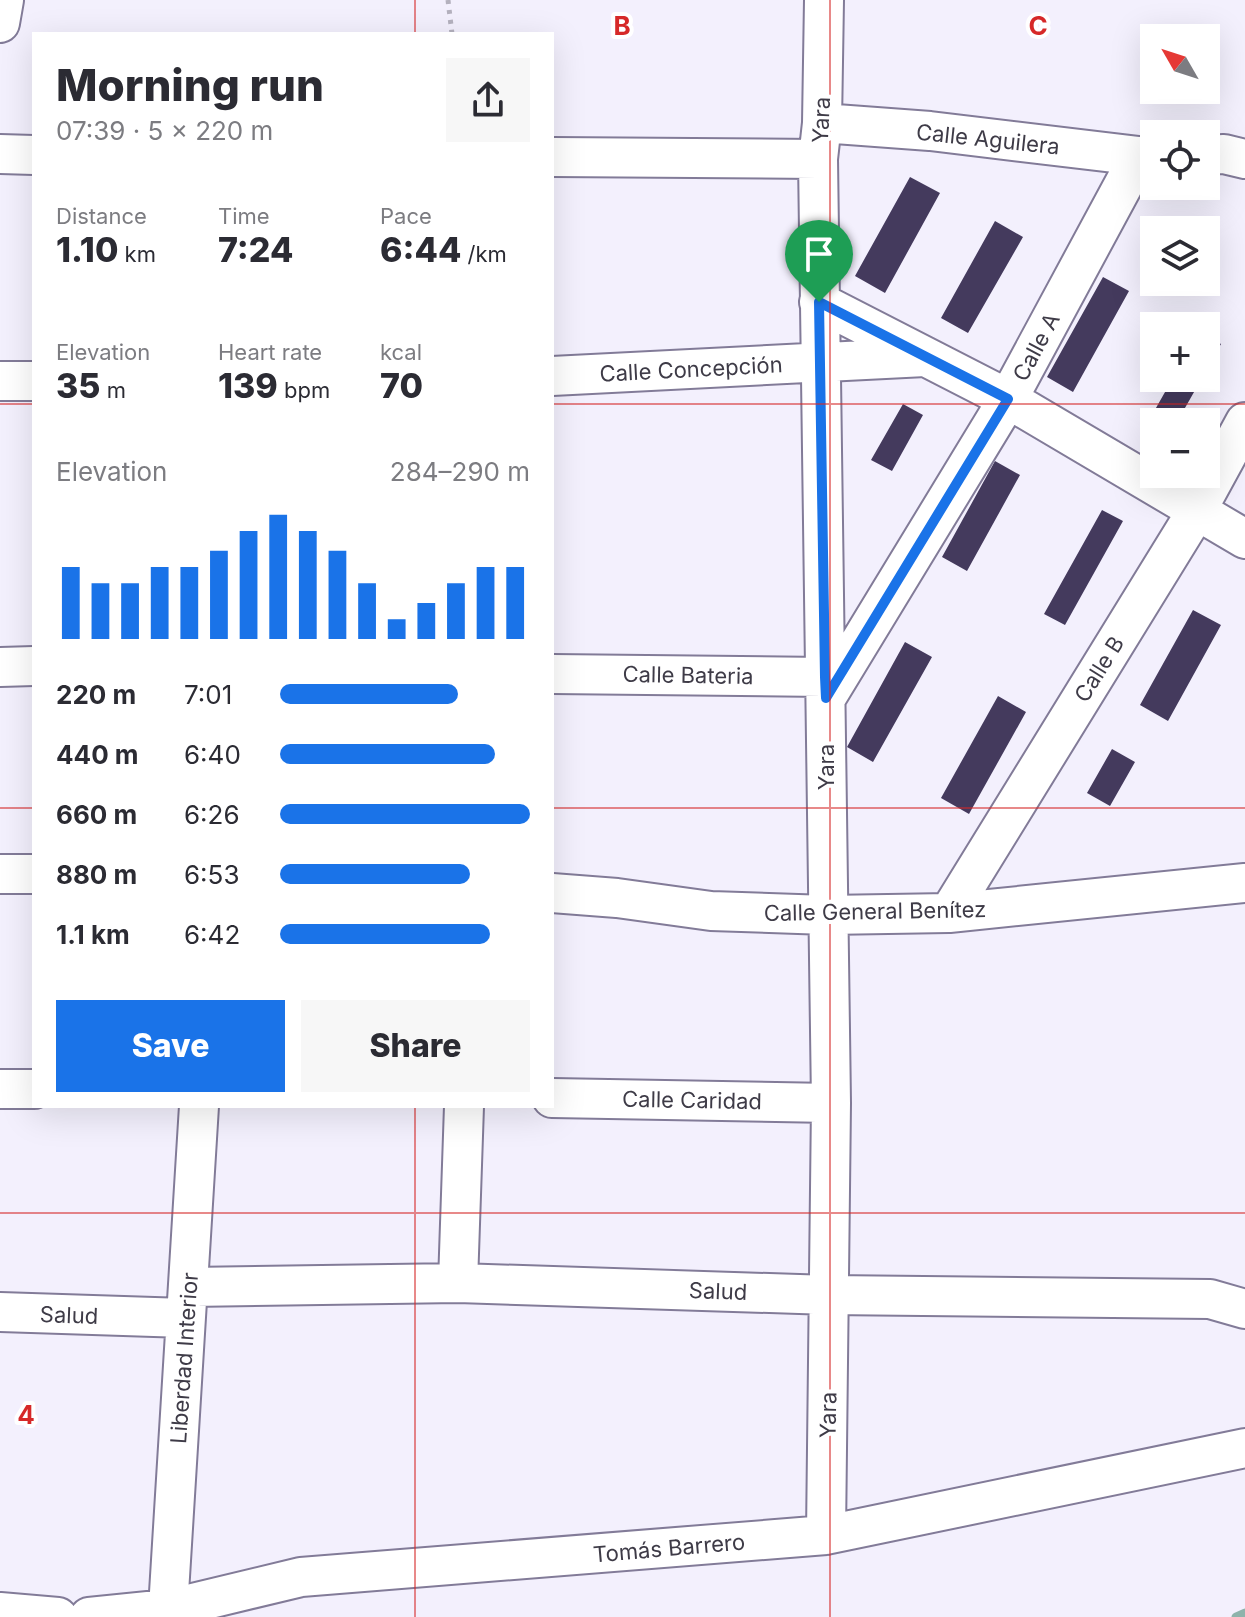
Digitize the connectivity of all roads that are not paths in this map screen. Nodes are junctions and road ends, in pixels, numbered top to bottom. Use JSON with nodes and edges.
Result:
{"nodes":[{"id":1,"x":4,"y":0,"type":"edge"},
{"id":2,"x":824,"y":0,"type":"edge"},
{"id":3,"x":0,"y":23,"type":"edge"},
{"id":4,"x":820,"y":141,"type":"junction"},
{"id":5,"x":0,"y":154,"type":"edge"},
{"id":6,"x":1220,"y":154,"type":"edge"},
{"id":7,"x":32,"y":155,"type":"edge"},
{"id":8,"x":1140,"y":155,"type":"edge"},
{"id":9,"x":554,"y":157,"type":"edge"},
{"id":10,"x":1245,"y":159,"type":"edge"},
{"id":11,"x":1140,"y":167,"type":"edge"},
{"id":12,"x":819,"y":302,"type":"junction"},
{"id":13,"x":925,"y":357,"type":"junction"},
{"id":14,"x":819,"y":363,"type":"junction"},
{"id":15,"x":554,"y":376,"type":"edge"},
{"id":16,"x":0,"y":381,"type":"edge"},
{"id":17,"x":32,"y":381,"type":"edge"},
{"id":18,"x":1008,"y":399,"type":"junction"},
{"id":19,"x":1245,"y":422,"type":"edge"},
{"id":20,"x":1196,"y":512,"type":"junction"},
{"id":21,"x":1245,"y":539,"type":"edge"},
{"id":22,"x":32,"y":666,"type":"edge"},
{"id":23,"x":0,"y":667,"type":"edge"},
{"id":24,"x":554,"y":674,"type":"edge"},
{"id":25,"x":826,"y":688,"type":"junction"},
{"id":26,"x":0,"y":874,"type":"edge"},
{"id":27,"x":32,"y":874,"type":"edge"},
{"id":28,"x":1245,"y":883,"type":"edge"},
{"id":29,"x":554,"y":893,"type":"edge"},
{"id":30,"x":949,"y":913,"type":"junction"},
{"id":31,"x":827,"y":915,"type":"junction"},
{"id":32,"x":0,"y":1089,"type":"edge"},
{"id":33,"x":32,"y":1089,"type":"edge"},
{"id":34,"x":554,"y":1098,"type":"edge"},
{"id":35,"x":831,"y":1103,"type":"junction"},
{"id":36,"x":199,"y":1108,"type":"edge"},
{"id":37,"x":464,"y":1108,"type":"edge"},
{"id":38,"x":458,"y":1283,"type":"junction"},
{"id":39,"x":829,"y":1295,"type":"junction"},
{"id":40,"x":188,"y":1303,"type":"junction"},
{"id":41,"x":1245,"y":1309,"type":"edge"},
{"id":42,"x":0,"y":1312,"type":"edge"},
{"id":43,"x":1245,"y":1448,"type":"edge"},
{"id":44,"x":826,"y":1535,"type":"junction"},
{"id":45,"x":168,"y":1609,"type":"junction"},
{"id":46,"x":0,"y":1612,"type":"edge"},
{"id":47,"x":58,"y":1617,"type":"edge"},
{"id":48,"x":89,"y":1617,"type":"edge"}],
"edges":[{"from":1,"to":3,"type":"street"},
{"from":2,"to":4,"type":"street","name":"Yara"},
{"from":4,"to":8,"type":"street","name":"Calle Aguilera"},
{"from":4,"to":9,"type":"street","name":"Calle Aguilera"},
{"from":4,"to":12,"type":"street","name":"Yara"},
{"from":5,"to":7,"type":"street"},
{"from":6,"to":10,"type":"street"},
{"from":11,"to":18,"type":"street","name":"Calle A"},
{"from":12,"to":13,"type":"street"},
{"from":12,"to":14,"type":"street","name":"Yara"},
{"from":13,"to":14,"type":"street","name":"Calle Concepción"},
{"from":13,"to":18,"type":"street"},
{"from":14,"to":15,"type":"street","name":"Calle Concepción"},
{"from":14,"to":25,"type":"street","name":"Yara"},
{"from":16,"to":17,"type":"street"},
{"from":18,"to":20,"type":"street"},
{"from":18,"to":25,"type":"street","name":"Calle A"},
{"from":19,"to":20,"type":"street","name":"Calle B"},
{"from":20,"to":21,"type":"street"},
{"from":20,"to":30,"type":"street","name":"Calle B"},
{"from":22,"to":23,"type":"street"},
{"from":24,"to":25,"type":"street","name":"Calle Bateria"},
{"from":25,"to":31,"type":"street","name":"Yara"},
{"from":26,"to":27,"type":"street"},
{"from":28,"to":30,"type":"street","name":"Calle General Benítez"},
{"from":29,"to":31,"type":"street","name":"Calle General Benítez"},
{"from":30,"to":31,"type":"street","name":"Calle General Benítez"},
{"from":31,"to":35,"type":"street","name":"Yara"},
{"from":32,"to":33,"type":"street"},
{"from":34,"to":35,"type":"street","name":"Calle Caridad"},
{"from":35,"to":39,"type":"street","name":"Yara"},
{"from":36,"to":40,"type":"street","name":"Liberdad Interior"},
{"from":37,"to":38,"type":"street"},
{"from":38,"to":39,"type":"street","name":"Salud"},
{"from":38,"to":40,"type":"street","name":"Salud"},
{"from":39,"to":41,"type":"street","name":"Salud"},
{"from":39,"to":44,"type":"street","name":"Yara"},
{"from":40,"to":42,"type":"street","name":"Salud"},
{"from":40,"to":45,"type":"street","name":"Liberdad Interior"},
{"from":43,"to":44,"type":"street","name":"Tomás Barrero"},
{"from":44,"to":45,"type":"street","name":"Tomás Barrero"},
{"from":45,"to":48,"type":"street","name":"Tomás Barrero"},
{"from":46,"to":47,"type":"street"}]}
